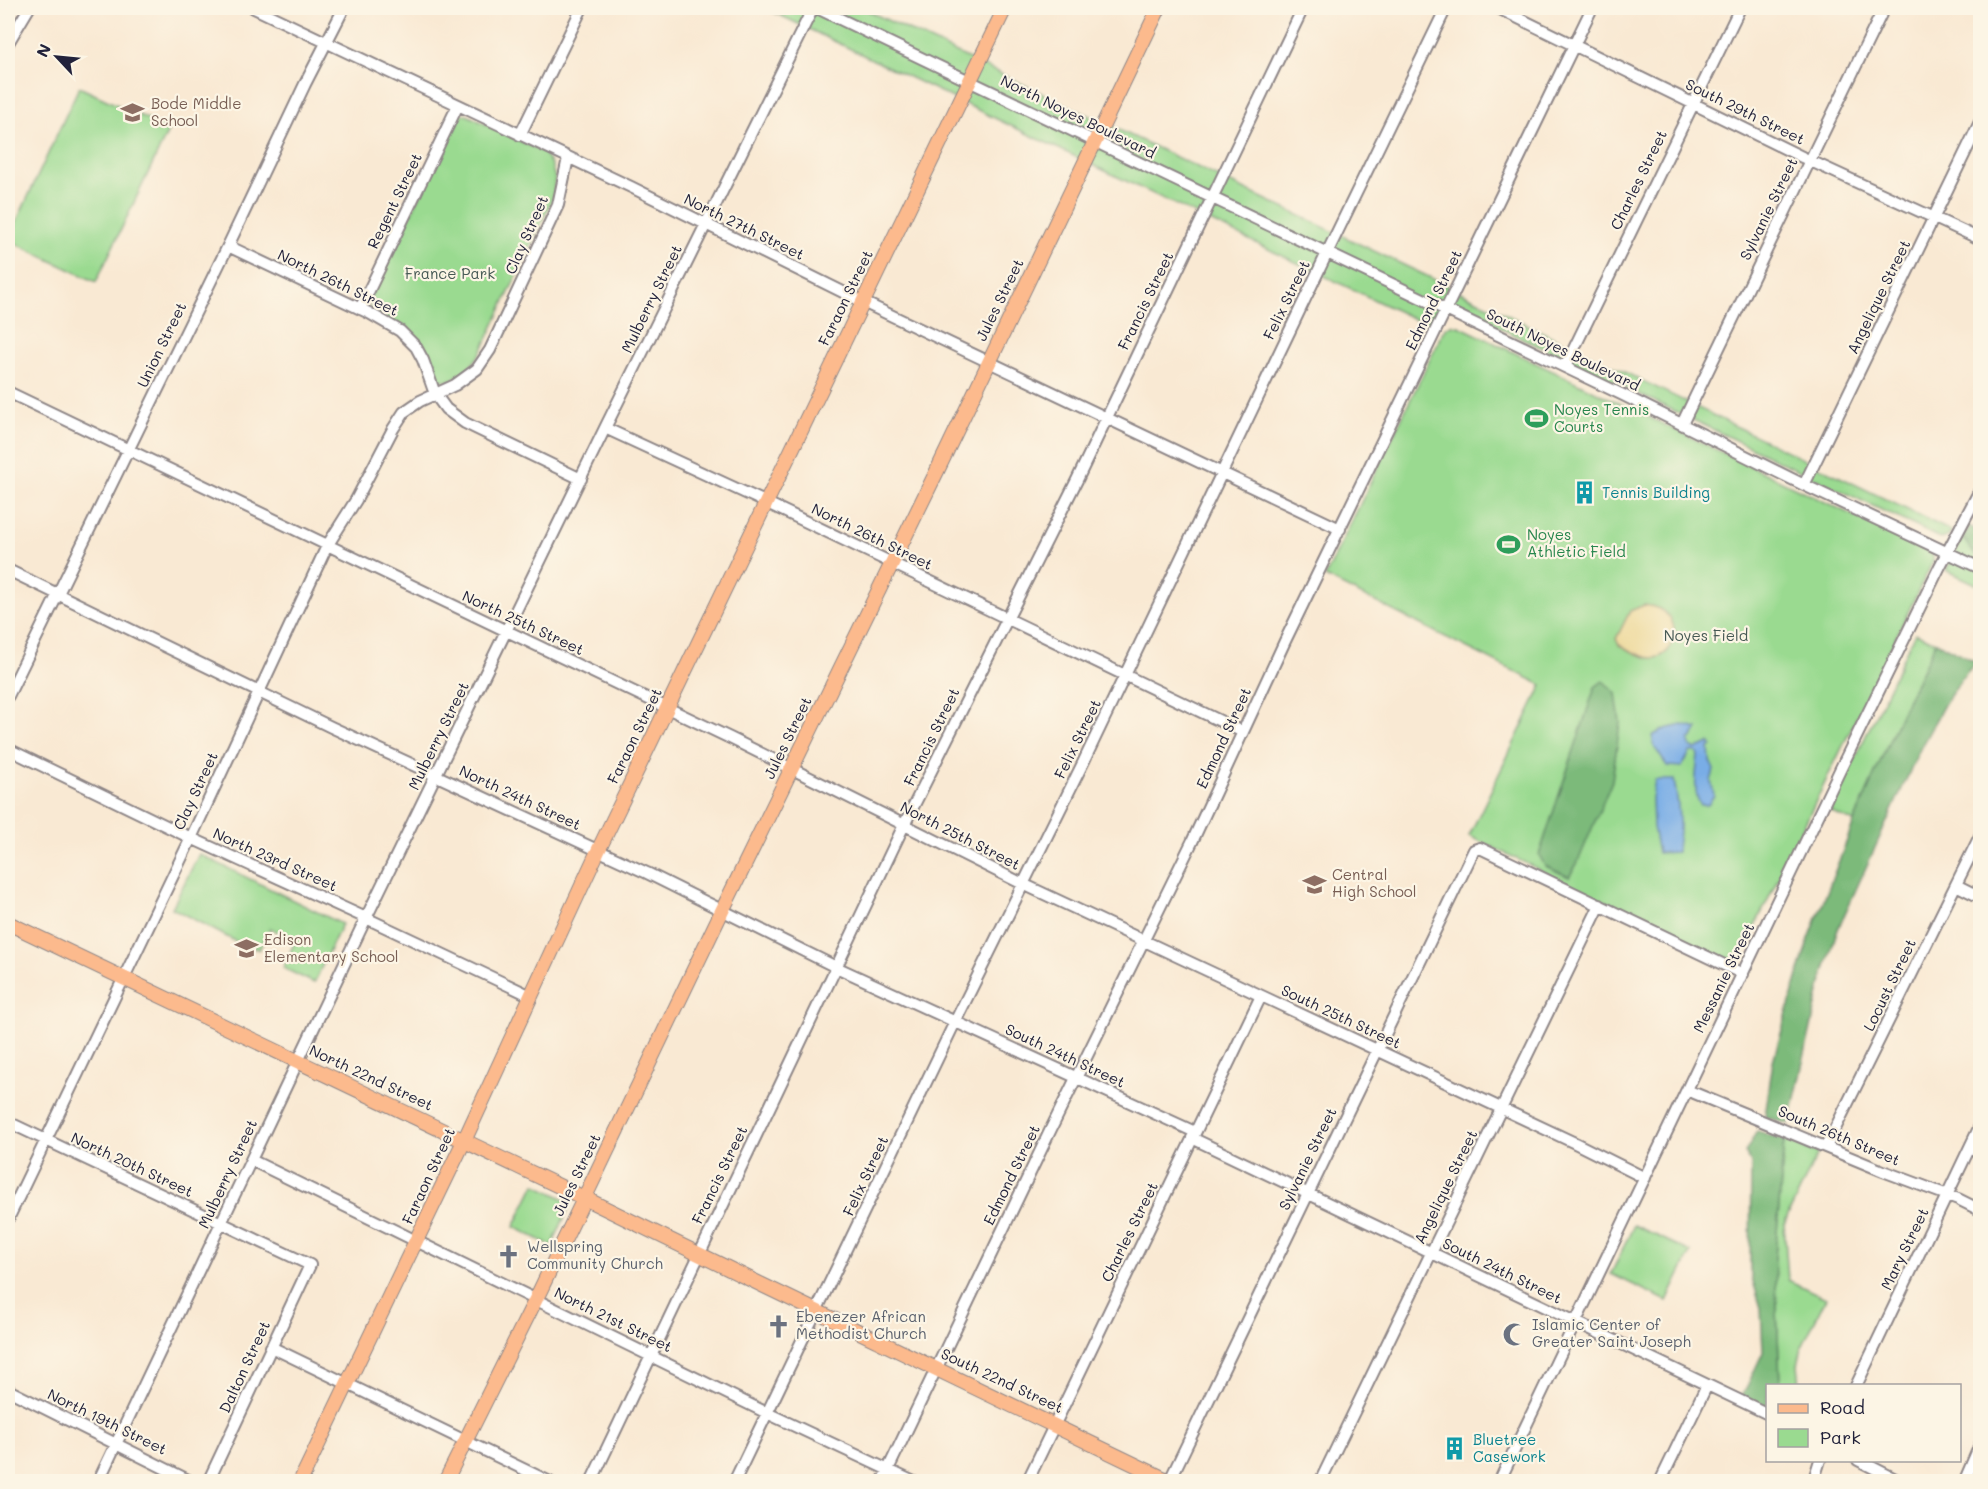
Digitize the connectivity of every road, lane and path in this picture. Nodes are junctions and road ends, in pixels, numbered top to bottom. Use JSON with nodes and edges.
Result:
{"nodes":[{"id":1,"x":27,"y":8,"type":"edge"},
{"id":2,"x":254,"y":8,"type":"edge"},
{"id":3,"x":344,"y":8,"type":"edge"},
{"id":4,"x":582,"y":8,"type":"edge"},
{"id":5,"x":815,"y":8,"type":"edge"},
{"id":6,"x":1005,"y":8,"type":"edge"},
{"id":7,"x":1159,"y":8,"type":"edge"},
{"id":8,"x":1303,"y":8,"type":"edge"},
{"id":9,"x":1446,"y":8,"type":"edge"},
{"id":10,"x":1498,"y":8,"type":"edge"},
{"id":11,"x":1592,"y":8,"type":"edge"},
{"id":12,"x":1740,"y":8,"type":"edge"},
{"id":13,"x":1884,"y":8,"type":"edge"},
{"id":14,"x":326,"y":42,"type":"junction"},
{"id":15,"x":8,"y":44,"type":"edge"},
{"id":16,"x":1574,"y":45,"type":"junction"},
{"id":17,"x":970,"y":82,"type":"junction"},
{"id":18,"x":1694,"y":103,"type":"junction"},
{"id":19,"x":458,"y":105,"type":"junction"},
{"id":20,"x":1980,"y":123,"type":"edge"},
{"id":21,"x":520,"y":135,"type":"junction"},
{"id":22,"x":1095,"y":141,"type":"junction"},
{"id":23,"x":568,"y":158,"type":"junction"},
{"id":24,"x":1809,"y":160,"type":"junction"},
{"id":25,"x":1212,"y":198,"type":"junction"},
{"id":26,"x":1934,"y":219,"type":"junction"},
{"id":27,"x":705,"y":225,"type":"junction"},
{"id":28,"x":1980,"y":239,"type":"edge"},
{"id":29,"x":228,"y":246,"type":"junction"},
{"id":30,"x":1327,"y":253,"type":"junction"},
{"id":31,"x":862,"y":302,"type":"junction"},
{"id":32,"x":360,"y":309,"type":"junction"},
{"id":33,"x":1446,"y":310,"type":"junction"},
{"id":34,"x":989,"y":362,"type":"junction"},
{"id":35,"x":1565,"y":366,"type":"junction"},
{"id":36,"x":8,"y":392,"type":"edge"},
{"id":37,"x":435,"y":393,"type":"junction"},
{"id":38,"x":1106,"y":417,"type":"junction"},
{"id":39,"x":1682,"y":424,"type":"junction"},
{"id":40,"x":605,"y":428,"type":"junction"},
{"id":41,"x":128,"y":450,"type":"junction"},
{"id":42,"x":1222,"y":472,"type":"junction"},
{"id":43,"x":581,"y":479,"type":"junction"},
{"id":44,"x":1804,"y":485,"type":"junction"},
{"id":45,"x":1980,"y":490,"type":"edge"},
{"id":46,"x":765,"y":502,"type":"junction"},
{"id":47,"x":1340,"y":529,"type":"junction"},
{"id":48,"x":327,"y":546,"type":"junction"},
{"id":49,"x":1948,"y":552,"type":"junction"},
{"id":50,"x":892,"y":563,"type":"junction"},
{"id":51,"x":1980,"y":568,"type":"edge"},
{"id":52,"x":8,"y":570,"type":"edge"},
{"id":53,"x":58,"y":595,"type":"junction"},
{"id":54,"x":1007,"y":618,"type":"junction"},
{"id":55,"x":507,"y":632,"type":"junction"},
{"id":56,"x":1125,"y":675,"type":"junction"},
{"id":57,"x":259,"y":692,"type":"junction"},
{"id":58,"x":8,"y":696,"type":"edge"},
{"id":59,"x":666,"y":708,"type":"junction"},
{"id":60,"x":1243,"y":732,"type":"junction"},
{"id":61,"x":8,"y":748,"type":"edge"},
{"id":62,"x":792,"y":768,"type":"junction"},
{"id":63,"x":436,"y":776,"type":"junction"},
{"id":64,"x":904,"y":825,"type":"junction"},
{"id":65,"x":1980,"y":836,"type":"edge"},
{"id":66,"x":191,"y":838,"type":"junction"},
{"id":67,"x":598,"y":851,"type":"junction"},
{"id":68,"x":1023,"y":884,"type":"junction"},
{"id":69,"x":1956,"y":885,"type":"junction"},
{"id":70,"x":1980,"y":897,"type":"edge"},
{"id":71,"x":1600,"y":905,"type":"junction"},
{"id":72,"x":722,"y":911,"type":"junction"},
{"id":73,"x":366,"y":918,"type":"junction"},
{"id":74,"x":8,"y":923,"type":"edge"},
{"id":75,"x":1144,"y":941,"type":"junction"},
{"id":76,"x":836,"y":967,"type":"junction"},
{"id":77,"x":1743,"y":974,"type":"junction"},
{"id":78,"x":124,"y":977,"type":"junction"},
{"id":79,"x":531,"y":996,"type":"junction"},
{"id":80,"x":1261,"y":996,"type":"junction"},
{"id":81,"x":955,"y":1022,"type":"junction"},
{"id":82,"x":1377,"y":1050,"type":"junction"},
{"id":83,"x":298,"y":1062,"type":"junction"},
{"id":84,"x":1076,"y":1078,"type":"junction"},
{"id":85,"x":1687,"y":1090,"type":"junction"},
{"id":86,"x":1500,"y":1108,"type":"junction"},
{"id":87,"x":8,"y":1122,"type":"edge"},
{"id":88,"x":1980,"y":1126,"type":"edge"},
{"id":89,"x":1193,"y":1135,"type":"junction"},
{"id":90,"x":46,"y":1140,"type":"junction"},
{"id":91,"x":464,"y":1141,"type":"junction"},
{"id":92,"x":1826,"y":1147,"type":"junction"},
{"id":93,"x":251,"y":1160,"type":"junction"},
{"id":94,"x":1645,"y":1178,"type":"junction"},
{"id":95,"x":1309,"y":1193,"type":"junction"},
{"id":96,"x":1947,"y":1196,"type":"junction"},
{"id":97,"x":585,"y":1198,"type":"junction"},
{"id":98,"x":1980,"y":1210,"type":"edge"},
{"id":99,"x":8,"y":1219,"type":"edge"},
{"id":100,"x":221,"y":1223,"type":"junction"},
{"id":101,"x":416,"y":1241,"type":"junction"},
{"id":102,"x":1431,"y":1253,"type":"junction"},
{"id":103,"x":698,"y":1254,"type":"junction"},
{"id":104,"x":310,"y":1265,"type":"joint"},
{"id":105,"x":536,"y":1299,"type":"junction"},
{"id":106,"x":817,"y":1312,"type":"junction"},
{"id":107,"x":1574,"y":1322,"type":"junction"},
{"id":108,"x":271,"y":1347,"type":"junction"},
{"id":109,"x":651,"y":1355,"type":"junction"},
{"id":110,"x":936,"y":1368,"type":"junction"},
{"id":111,"x":347,"y":1384,"type":"junction"},
{"id":112,"x":1857,"y":1384,"type":"edge"},
{"id":113,"x":1707,"y":1385,"type":"junction"},
{"id":114,"x":8,"y":1390,"type":"edge"},
{"id":115,"x":767,"y":1413,"type":"junction"},
{"id":116,"x":1766,"y":1414,"type":"edge"},
{"id":117,"x":1055,"y":1424,"type":"junction"},
{"id":118,"x":465,"y":1442,"type":"junction"},
{"id":119,"x":116,"y":1444,"type":"junction"},
{"id":120,"x":1980,"y":1445,"type":"edge"},
{"id":121,"x":1820,"y":1462,"type":"edge"},
{"id":122,"x":1860,"y":1462,"type":"edge"},
{"id":123,"x":887,"y":1469,"type":"junction"},
{"id":124,"x":1170,"y":1481,"type":"edge"},
{"id":125,"x":98,"y":1482,"type":"edge"},
{"id":126,"x":192,"y":1482,"type":"edge"},
{"id":127,"x":208,"y":1482,"type":"edge"},
{"id":128,"x":300,"y":1482,"type":"edge"},
{"id":129,"x":445,"y":1482,"type":"edge"},
{"id":130,"x":550,"y":1482,"type":"edge"},
{"id":131,"x":591,"y":1482,"type":"edge"},
{"id":132,"x":734,"y":1482,"type":"edge"},
{"id":133,"x":882,"y":1482,"type":"edge"},
{"id":134,"x":914,"y":1482,"type":"edge"},
{"id":135,"x":1027,"y":1482,"type":"edge"},
{"id":136,"x":1320,"y":1482,"type":"edge"},
{"id":137,"x":1499,"y":1482,"type":"edge"},
{"id":138,"x":1660,"y":1482,"type":"edge"},
{"id":139,"x":1813,"y":1482,"type":"edge"},
{"id":140,"x":1901,"y":1482,"type":"edge"},
{"id":141,"x":1964,"y":1482,"type":"edge"}],
"edges":[{"from":1,"to":15,"type":"street"},
{"from":2,"to":14,"type":"street","name":"North 27th Street"},
{"from":3,"to":14,"type":"street","name":"Union Street"},
{"from":4,"to":21,"type":"street"},
{"from":5,"to":17,"type":"street","name":"North Noyes Boulevard"},
{"from":5,"to":27,"type":"street","name":"Mulberry Street"},
{"from":6,"to":17,"type":"main road","name":"Faraon Street"},
{"from":7,"to":22,"type":"main road","name":"Jules Street"},
{"from":8,"to":25,"type":"street","name":"Francis Street"},
{"from":9,"to":30,"type":"street","name":"Felix Street"},
{"from":10,"to":16,"type":"street","name":"South 29th Street"},
{"from":11,"to":16,"type":"street","name":"Edmond Street"},
{"from":12,"to":18,"type":"street","name":"Charles Street"},
{"from":13,"to":24,"type":"street","name":"Sylvanie Street"},
{"from":14,"to":19,"type":"street","name":"North 27th Street"},
{"from":14,"to":29,"type":"street","name":"Union Street"},
{"from":16,"to":18,"type":"street","name":"South 29th Street"},
{"from":16,"to":33,"type":"street","name":"Edmond Street"},
{"from":17,"to":22,"type":"street","name":"North Noyes Boulevard"},
{"from":17,"to":31,"type":"main road","name":"Faraon Street"},
{"from":18,"to":24,"type":"street","name":"South 29th Street"},
{"from":18,"to":35,"type":"street","name":"Charles Street"},
{"from":19,"to":21,"type":"street","name":"North 27th Street"},
{"from":19,"to":32,"type":"street","name":"Regent Street"},
{"from":20,"to":26,"type":"street","name":"Angelique Street"},
{"from":21,"to":23,"type":"street","name":"North 27th Street"},
{"from":22,"to":25,"type":"street","name":"North Noyes Boulevard"},
{"from":22,"to":34,"type":"main road","name":"Jules Street"},
{"from":23,"to":27,"type":"street","name":"North 27th Street"},
{"from":23,"to":37,"type":"street","name":"Clay Street"},
{"from":24,"to":26,"type":"street","name":"South 29th Street"},
{"from":24,"to":39,"type":"street","name":"Sylvanie Street"},
{"from":25,"to":30,"type":"street","name":"North Noyes Boulevard"},
{"from":25,"to":38,"type":"street","name":"Francis Street"},
{"from":26,"to":28,"type":"street","name":"South 29th Street"},
{"from":26,"to":44,"type":"street","name":"Angelique Street"},
{"from":27,"to":31,"type":"street","name":"North 27th Street"},
{"from":27,"to":40,"type":"street","name":"Mulberry Street"},
{"from":29,"to":32,"type":"street","name":"North 26th Street"},
{"from":29,"to":41,"type":"street","name":"Union Street"},
{"from":30,"to":33,"type":"street","name":"South Noyes Boulevard"},
{"from":30,"to":42,"type":"street","name":"Felix Street"},
{"from":31,"to":34,"type":"street","name":"North 27th Street"},
{"from":31,"to":46,"type":"main road","name":"Faraon Street"},
{"from":32,"to":37,"type":"street","name":"North 26th Street"},
{"from":33,"to":35,"type":"street","name":"South Noyes Boulevard"},
{"from":33,"to":47,"type":"street","name":"Edmond Street"},
{"from":34,"to":38,"type":"street","name":"North 27th Street"},
{"from":34,"to":50,"type":"main road","name":"Jules Street"},
{"from":35,"to":39,"type":"street","name":"South Noyes Boulevard"},
{"from":36,"to":41,"type":"street","name":"North 25th Street"},
{"from":37,"to":43,"type":"street","name":"North 26th Street"},
{"from":37,"to":48,"type":"street","name":"Clay Street"},
{"from":38,"to":42,"type":"street","name":"North 27th Street"},
{"from":38,"to":54,"type":"street","name":"Francis Street"},
{"from":39,"to":44,"type":"street","name":"South Noyes Boulevard"},
{"from":40,"to":43,"type":"street","name":"Mulberry Street"},
{"from":40,"to":46,"type":"street","name":"North 26th Street"},
{"from":41,"to":48,"type":"street","name":"North 25th Street"},
{"from":41,"to":53,"type":"street","name":"Union Street"},
{"from":42,"to":47,"type":"street","name":"North 27th Street"},
{"from":42,"to":56,"type":"street","name":"Felix Street"},
{"from":43,"to":55,"type":"street","name":"Mulberry Street"},
{"from":44,"to":49,"type":"street","name":"South Noyes Boulevard"},
{"from":45,"to":49,"type":"street","name":"Messanie Street"},
{"from":46,"to":50,"type":"street","name":"North 26th Street"},
{"from":46,"to":59,"type":"main road","name":"Faraon Street"},
{"from":47,"to":60,"type":"street","name":"Edmond Street"},
{"from":48,"to":55,"type":"street","name":"North 25th Street"},
{"from":48,"to":57,"type":"street","name":"Clay Street"},
{"from":49,"to":51,"type":"street","name":"South Noyes Boulevard"},
{"from":49,"to":77,"type":"street","name":"Messanie Street"},
{"from":50,"to":54,"type":"street","name":"North 26th Street"},
{"from":50,"to":62,"type":"main road","name":"Jules Street"},
{"from":52,"to":53,"type":"street","name":"North 24th Street"},
{"from":53,"to":57,"type":"street","name":"North 24th Street"},
{"from":53,"to":58,"type":"street","name":"Union Street"},
{"from":54,"to":56,"type":"street","name":"North 26th Street"},
{"from":54,"to":64,"type":"street","name":"Francis Street"},
{"from":55,"to":59,"type":"street","name":"North 25th Street"},
{"from":55,"to":63,"type":"street","name":"Mulberry Street"},
{"from":56,"to":60,"type":"street"},
{"from":56,"to":68,"type":"street","name":"Felix Street"},
{"from":57,"to":63,"type":"street","name":"North 24th Street"},
{"from":57,"to":66,"type":"street","name":"Clay Street"},
{"from":59,"to":62,"type":"street","name":"North 25th Street"},
{"from":59,"to":67,"type":"main road","name":"Faraon Street"},
{"from":60,"to":75,"type":"street","name":"Edmond Street"},
{"from":61,"to":66,"type":"street","name":"North 23rd Street"},
{"from":62,"to":64,"type":"street","name":"North 25th Street"},
{"from":62,"to":72,"type":"main road","name":"Jules Street"},
{"from":63,"to":67,"type":"street","name":"North 24th Street"},
{"from":63,"to":73,"type":"street","name":"Mulberry Street"},
{"from":64,"to":68,"type":"street","name":"North 25th Street"},
{"from":64,"to":76,"type":"street","name":"Francis Street"},
{"from":65,"to":69,"type":"street","name":"Locust Street"},
{"from":66,"to":73,"type":"street","name":"North 23rd Street"},
{"from":66,"to":78,"type":"street","name":"Clay Street"},
{"from":67,"to":72,"type":"street","name":"North 24th Street"},
{"from":67,"to":79,"type":"main road","name":"Faraon Street"},
{"from":68,"to":75,"type":"street","name":"South 25th Street"},
{"from":68,"to":81,"type":"street","name":"Felix Street"},
{"from":69,"to":70,"type":"street"},
{"from":69,"to":92,"type":"street","name":"Locust Street"},
{"from":71,"to":77,"type":"street"},
{"from":71,"to":82,"type":"street","name":"Sylvanie Street"},
{"from":71,"to":86,"type":"street","name":"Angelique Street"},
{"from":72,"to":76,"type":"street","name":"North 24th Street"},
{"from":72,"to":97,"type":"main road","name":"Jules Street"},
{"from":73,"to":79,"type":"street","name":"North 23rd Street"},
{"from":73,"to":83,"type":"street","name":"Mulberry Street"},
{"from":74,"to":78,"type":"main road","name":"North 22nd Street"},
{"from":75,"to":80,"type":"street","name":"South 25th Street"},
{"from":75,"to":84,"type":"street","name":"Edmond Street"},
{"from":76,"to":81,"type":"street","name":"North 24th Street"},
{"from":76,"to":103,"type":"street","name":"Francis Street"},
{"from":77,"to":85,"type":"street","name":"Messanie Street"},
{"from":78,"to":83,"type":"main road","name":"North 22nd Street"},
{"from":78,"to":90,"type":"street","name":"Clay Street"},
{"from":79,"to":91,"type":"main road","name":"Faraon Street"},
{"from":80,"to":82,"type":"street","name":"South 25th Street"},
{"from":80,"to":89,"type":"street","name":"Charles Street"},
{"from":81,"to":84,"type":"street","name":"South 24th Street"},
{"from":81,"to":106,"type":"street","name":"Felix Street"},
{"from":82,"to":86,"type":"street","name":"South 25th Street"},
{"from":82,"to":95,"type":"street","name":"Sylvanie Street"},
{"from":83,"to":91,"type":"main road","name":"North 22nd Street"},
{"from":83,"to":93,"type":"street","name":"Mulberry Street"},
{"from":84,"to":89,"type":"street","name":"South 24th Street"},
{"from":84,"to":110,"type":"street","name":"Edmond Street"},
{"from":85,"to":92,"type":"street","name":"South 26th Street"},
{"from":85,"to":94,"type":"street","name":"Messanie Street"},
{"from":86,"to":94,"type":"street","name":"South 25th Street"},
{"from":86,"to":102,"type":"street","name":"Angelique Street"},
{"from":87,"to":90,"type":"street","name":"North 20th Street"},
{"from":88,"to":96,"type":"street","name":"Mary Street"},
{"from":89,"to":95,"type":"street","name":"South 24th Street"},
{"from":89,"to":117,"type":"street","name":"Charles Street"},
{"from":90,"to":99,"type":"street","name":"Clay Street"},
{"from":90,"to":100,"type":"street","name":"North 20th Street"},
{"from":91,"to":97,"type":"main road","name":"North 22nd Street"},
{"from":91,"to":101,"type":"main road","name":"Faraon Street"},
{"from":92,"to":96,"type":"street","name":"South 26th Street"},
{"from":93,"to":100,"type":"street","name":"Mulberry Street"},
{"from":93,"to":101,"type":"street","name":"North 21st Street"},
{"from":94,"to":107,"type":"street","name":"Messanie Street"},
{"from":95,"to":102,"type":"street","name":"South 24th Street"},
{"from":95,"to":124,"type":"street","name":"Sylvanie Street"},
{"from":96,"to":98,"type":"street","name":"South 26th Street"},
{"from":96,"to":112,"type":"street","name":"Mary Street"},
{"from":97,"to":103,"type":"main road","name":"North 22nd Street"},
{"from":97,"to":105,"type":"main road","name":"Jules Street"},
{"from":100,"to":104,"type":"street","name":"North 20th Street"},
{"from":100,"to":119,"type":"street","name":"Mulberry Street"},
{"from":101,"to":105,"type":"street","name":"North 21st Street"},
{"from":101,"to":111,"type":"main road","name":"Faraon Street"},
{"from":102,"to":107,"type":"street","name":"South 24th Street"},
{"from":102,"to":136,"type":"street","name":"Angelique Street"},
{"from":103,"to":106,"type":"main road","name":"North 22nd Street"},
{"from":103,"to":109,"type":"street","name":"Francis Street"},
{"from":104,"to":108,"type":"street","name":"Dalton Street"},
{"from":105,"to":109,"type":"street","name":"North 21st Street"},
{"from":105,"to":118,"type":"main road","name":"Jules Street"},
{"from":106,"to":110,"type":"main road","name":"South 22nd Street"},
{"from":106,"to":115,"type":"street","name":"Felix Street"},
{"from":107,"to":113,"type":"street","name":"South 24th Street"},
{"from":107,"to":137,"type":"street","name":"Messanie Street"},
{"from":108,"to":111,"type":"street"},
{"from":108,"to":127,"type":"street","name":"Dalton Street"},
{"from":109,"to":115,"type":"street","name":"North 21st Street"},
{"from":109,"to":131,"type":"street","name":"Francis Street"},
{"from":110,"to":117,"type":"main road","name":"South 22nd Street"},
{"from":110,"to":123,"type":"street","name":"Edmond Street"},
{"from":111,"to":118,"type":"street"},
{"from":111,"to":128,"type":"main road","name":"Faraon Street"},
{"from":113,"to":116,"type":"street","name":"South 24th Street"},
{"from":113,"to":138,"type":"street"},
{"from":114,"to":119,"type":"street","name":"North 19th Street"},
{"from":115,"to":123,"type":"street","name":"North 21st Street"},
{"from":115,"to":132,"type":"street","name":"Felix Street"},
{"from":117,"to":124,"type":"main road","name":"South 22nd Street"},
{"from":117,"to":135,"type":"street","name":"Charles Street"},
{"from":118,"to":129,"type":"main road","name":"Jules Street"},
{"from":118,"to":130,"type":"street"},
{"from":119,"to":125,"type":"street","name":"Mulberry Street"},
{"from":119,"to":126,"type":"street","name":"North 19th Street"},
{"from":120,"to":141,"type":"street"},
{"from":121,"to":139,"type":"street"},
{"from":122,"to":140,"type":"street"},
{"from":123,"to":133,"type":"street","name":"Edmond Street"},
{"from":123,"to":134,"type":"street","name":"North 21st Street"}]}
